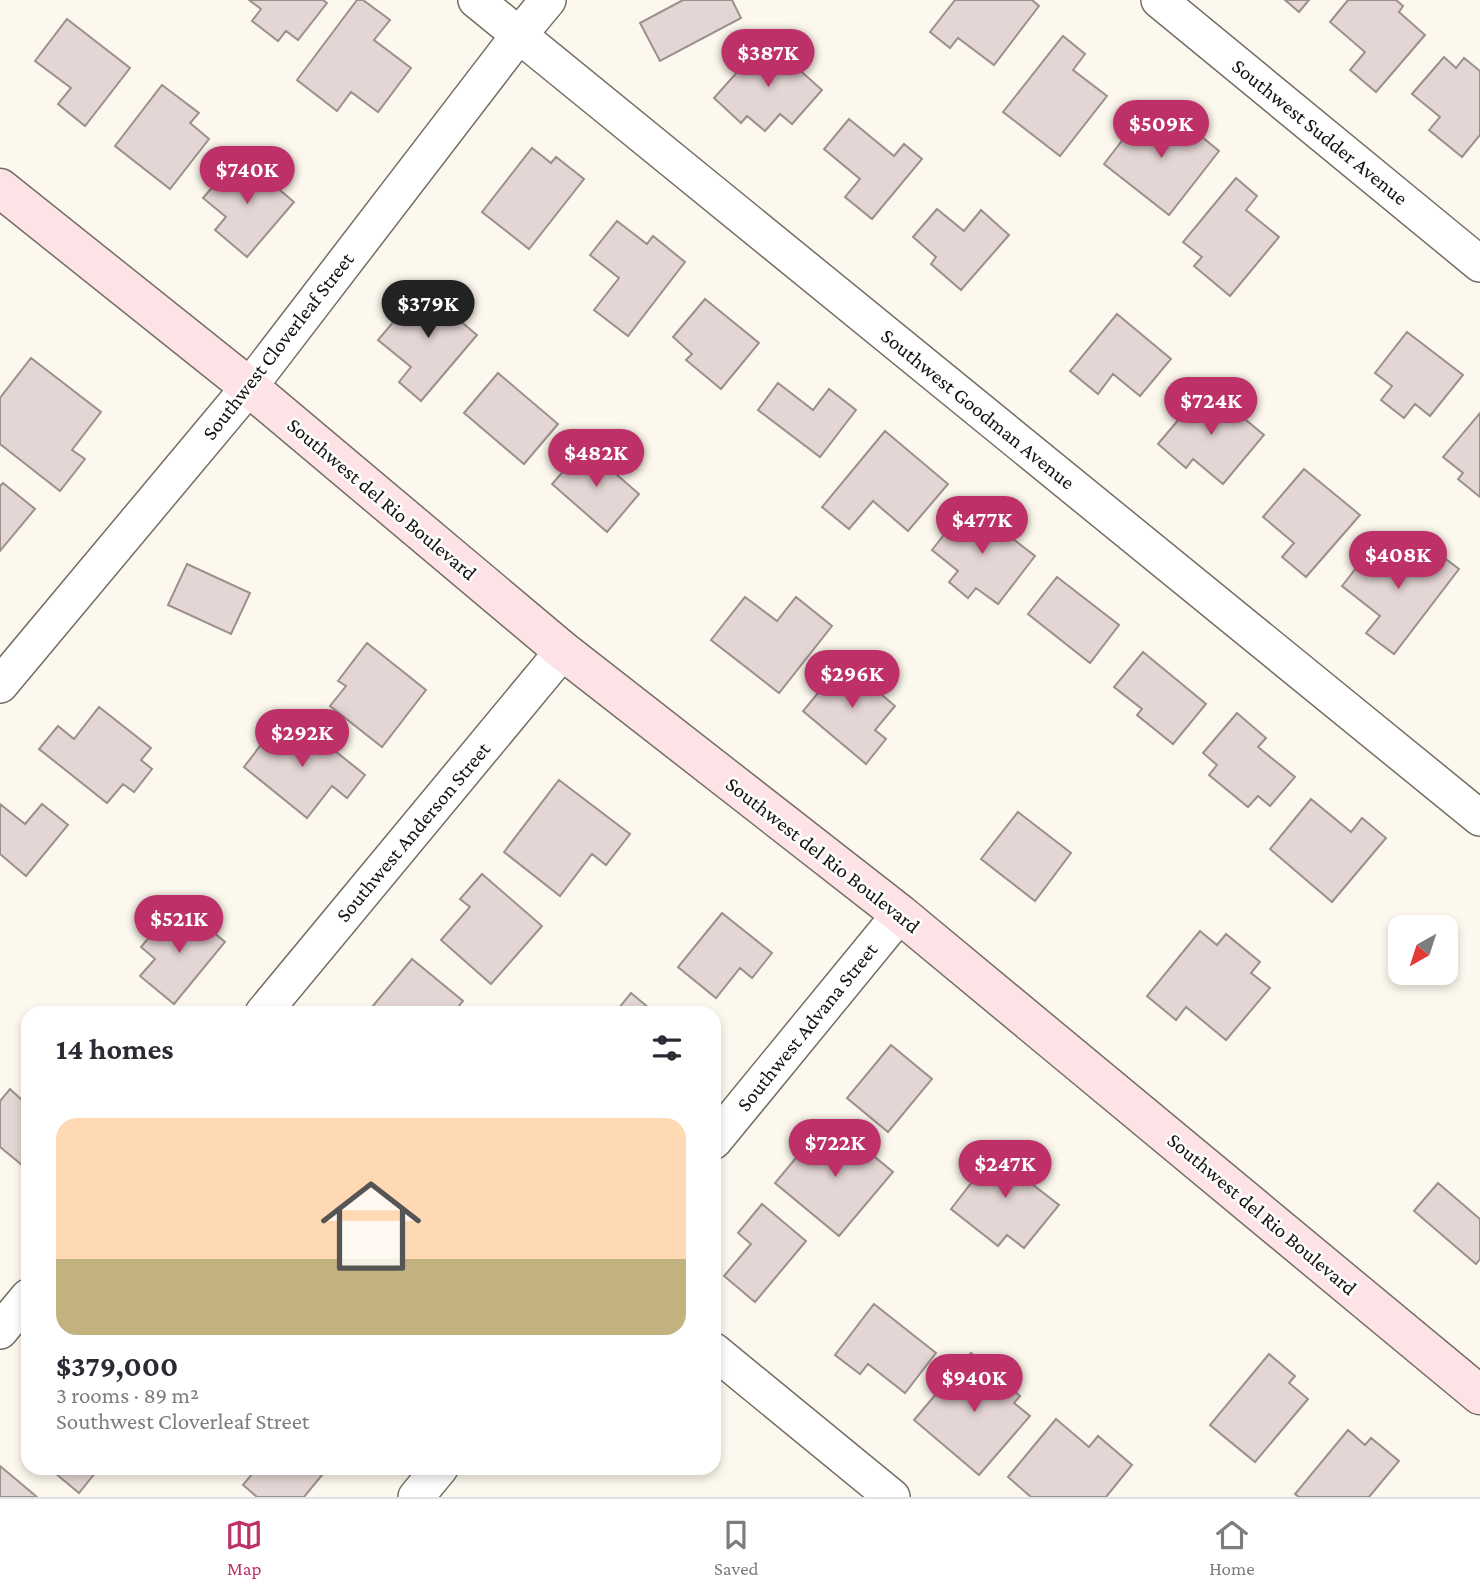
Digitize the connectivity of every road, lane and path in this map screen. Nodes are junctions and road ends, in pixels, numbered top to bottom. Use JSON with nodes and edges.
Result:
{"nodes":[{"id":1,"x":477,"y":0,"type":"edge"},
{"id":2,"x":548,"y":0,"type":"edge"},
{"id":3,"x":1159,"y":0,"type":"edge"},
{"id":4,"x":519,"y":35,"type":"junction"},
{"id":5,"x":0,"y":188,"type":"edge"},
{"id":6,"x":1480,"y":264,"type":"edge"},
{"id":7,"x":249,"y":387,"type":"junction"},
{"id":8,"x":563,"y":651,"type":"junction"},
{"id":9,"x":0,"y":685,"type":"edge"},
{"id":10,"x":1480,"y":818,"type":"edge"},
{"id":11,"x":900,"y":914,"type":"junction"},
{"id":12,"x":269,"y":1006,"type":"edge"},
{"id":13,"x":721,"y":1132,"type":"edge"},
{"id":14,"x":21,"y":1306,"type":"edge"},
{"id":15,"x":0,"y":1331,"type":"edge"},
{"id":16,"x":721,"y":1357,"type":"edge"},
{"id":17,"x":1480,"y":1395,"type":"edge"},
{"id":18,"x":434,"y":1475,"type":"edge"},
{"id":19,"x":416,"y":1497,"type":"edge"},
{"id":20,"x":892,"y":1497,"type":"edge"}],
"edges":[{"from":1,"to":4,"type":"street","name":"Southwest Goodman Avenue"},
{"from":2,"to":4,"type":"street","name":"Southwest Cloverleaf Street"},
{"from":3,"to":6,"type":"street","name":"Southwest Sudder Avenue"},
{"from":4,"to":7,"type":"street","name":"Southwest Cloverleaf Street"},
{"from":4,"to":10,"type":"street","name":"Southwest Goodman Avenue"},
{"from":5,"to":7,"type":"street","name":"Southwest del Rio Boulevard"},
{"from":7,"to":8,"type":"street","name":"Southwest del Rio Boulevard"},
{"from":7,"to":9,"type":"street","name":"Southwest Cloverleaf Street"},
{"from":8,"to":11,"type":"street","name":"Southwest del Rio Boulevard"},
{"from":8,"to":12,"type":"street","name":"Southwest Anderson Street"},
{"from":11,"to":13,"type":"street","name":"Southwest Advana Street"},
{"from":11,"to":17,"type":"street","name":"Southwest del Rio Boulevard"},
{"from":14,"to":15,"type":"street"},
{"from":16,"to":20,"type":"street"},
{"from":18,"to":19,"type":"street"}]}
